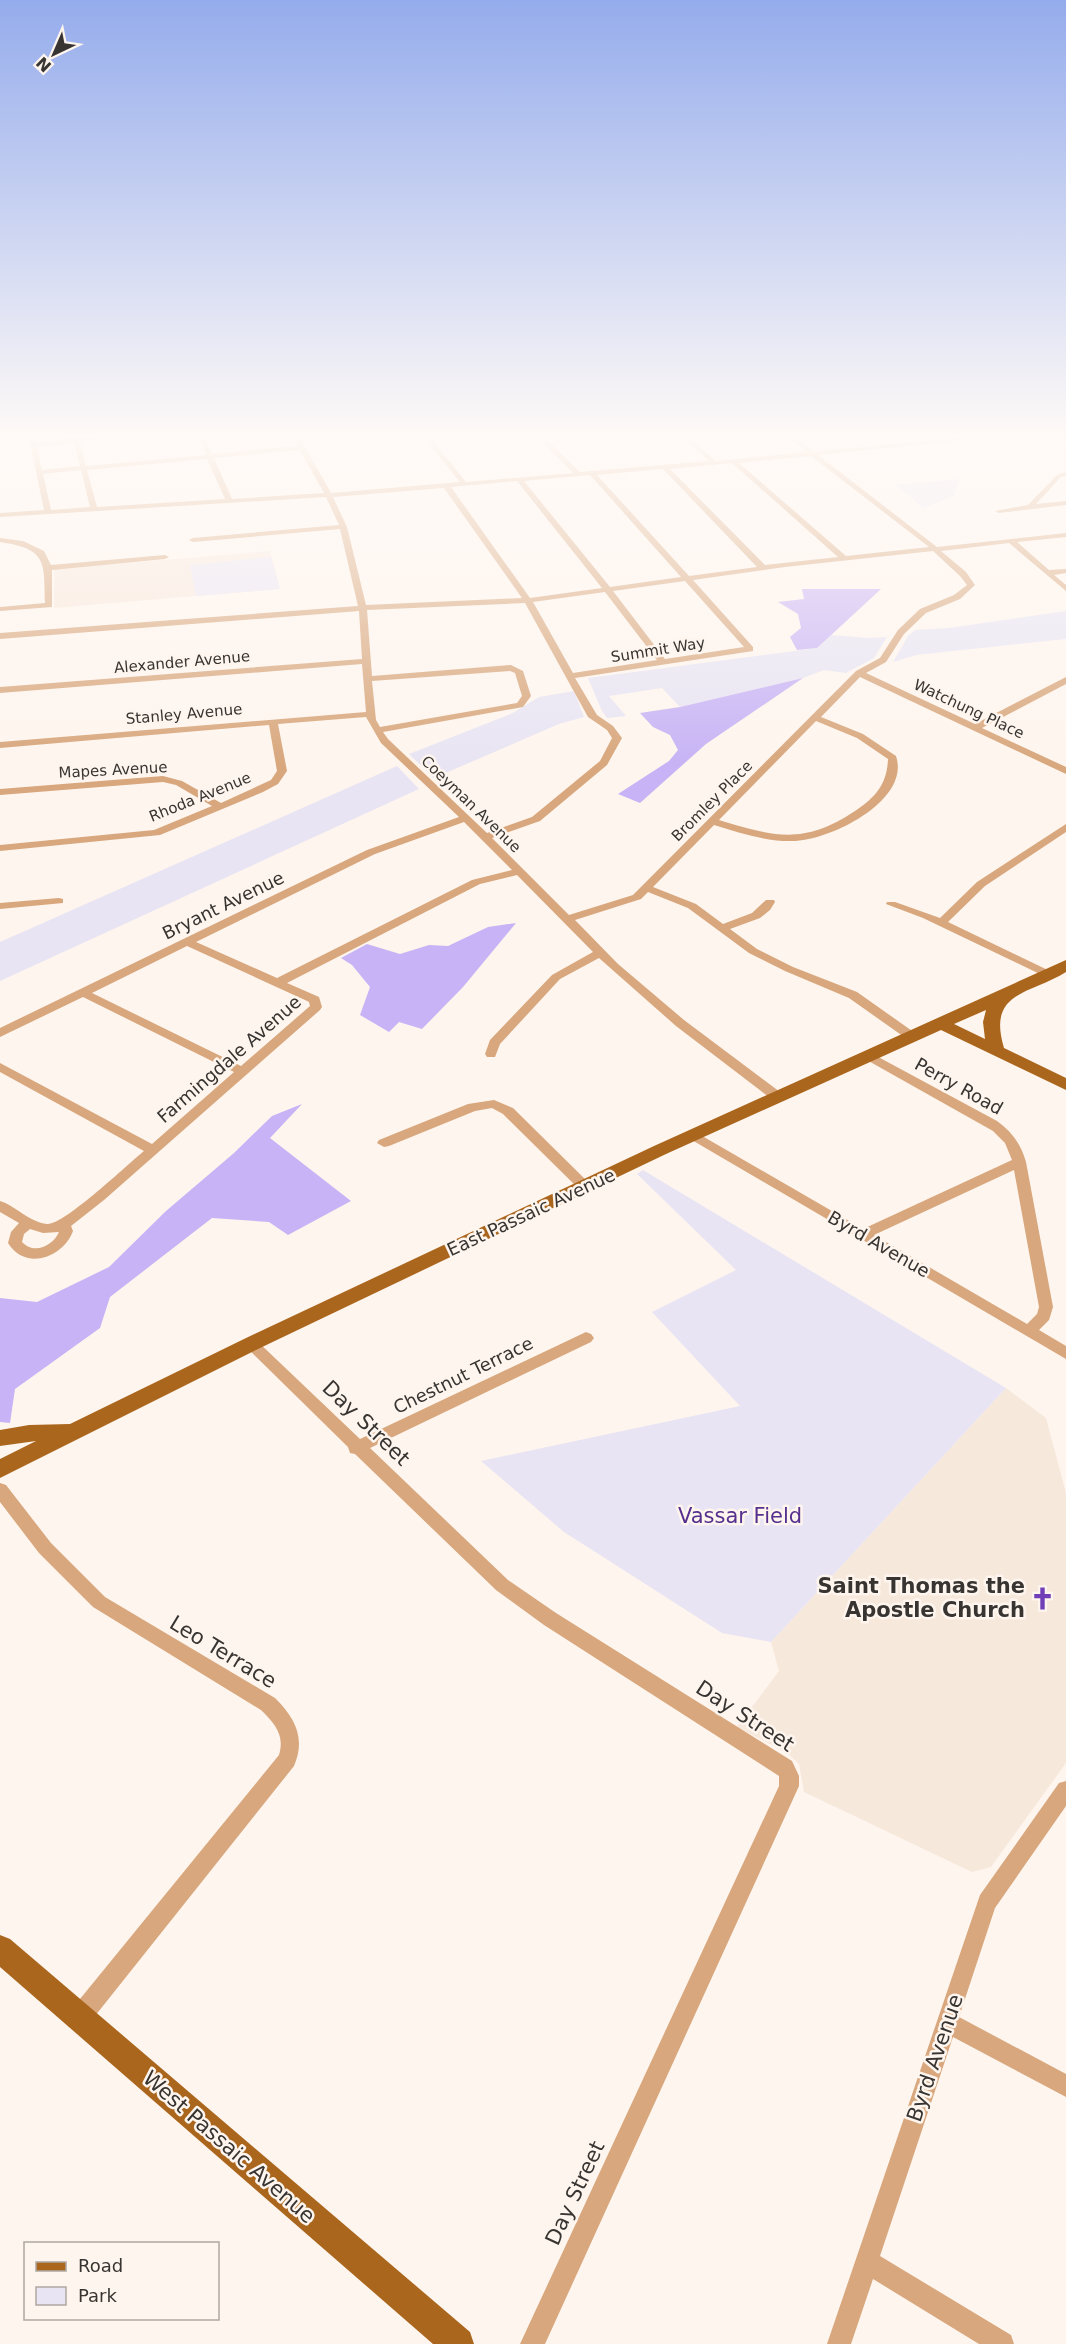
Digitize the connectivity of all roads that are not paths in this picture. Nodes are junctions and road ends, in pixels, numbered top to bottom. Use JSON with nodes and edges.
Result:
{"nodes":[{"id":1,"x":31,"y":547,"type":"edge"},
{"id":2,"x":348,"y":547,"type":"edge"},
{"id":3,"x":490,"y":547,"type":"edge"},
{"id":4,"x":574,"y":547,"type":"edge"},
{"id":5,"x":659,"y":547,"type":"edge"},
{"id":6,"x":743,"y":547,"type":"edge"},
{"id":7,"x":832,"y":547,"type":"edge"},
{"id":8,"x":950,"y":547,"type":"edge"},
{"id":9,"x":1018,"y":547,"type":"edge"},
{"id":10,"x":934,"y":549,"type":"junction"},
{"id":11,"x":165,"y":557,"type":"dead end"},
{"id":12,"x":844,"y":558,"type":"junction"},
{"id":13,"x":48,"y":568,"type":"junction"},
{"id":14,"x":763,"y":568,"type":"junction"},
{"id":15,"x":1066,"y":571,"type":"edge"},
{"id":16,"x":1047,"y":573,"type":"junction"},
{"id":17,"x":687,"y":578,"type":"junction"},
{"id":18,"x":607,"y":589,"type":"junction"},
{"id":19,"x":1066,"y":589,"type":"edge"},
{"id":20,"x":527,"y":601,"type":"junction"},
{"id":21,"x":363,"y":608,"type":"junction"},
{"id":22,"x":0,"y":609,"type":"edge"},
{"id":23,"x":0,"y":636,"type":"edge"},
{"id":24,"x":366,"y":661,"type":"junction"},
{"id":25,"x":663,"y":663,"type":"junction"},
{"id":26,"x":859,"y":673,"type":"junction"},
{"id":27,"x":570,"y":676,"type":"junction"},
{"id":28,"x":368,"y":679,"type":"junction"},
{"id":29,"x":1066,"y":680,"type":"edge"},
{"id":30,"x":0,"y":690,"type":"edge"},
{"id":31,"x":370,"y":714,"type":"junction"},
{"id":32,"x":816,"y":718,"type":"junction"},
{"id":33,"x":273,"y":721,"type":"junction"},
{"id":34,"x":975,"y":728,"type":"junction"},
{"id":35,"x":377,"y":730,"type":"junction"},
{"id":36,"x":0,"y":745,"type":"edge"},
{"id":37,"x":1066,"y":771,"type":"edge"},
{"id":38,"x":0,"y":792,"type":"edge"},
{"id":39,"x":221,"y":807,"type":"junction"},
{"id":40,"x":466,"y":818,"type":"junction"},
{"id":41,"x":714,"y":822,"type":"junction"},
{"id":42,"x":1066,"y":827,"type":"edge"},
{"id":43,"x":485,"y":837,"type":"junction"},
{"id":44,"x":0,"y":848,"type":"edge"},
{"id":45,"x":519,"y":871,"type":"junction"},
{"id":46,"x":647,"y":888,"type":"junction"},
{"id":47,"x":59,"y":901,"type":"dead end"},
{"id":48,"x":770,"y":902,"type":"dead end"},
{"id":49,"x":891,"y":904,"type":"dead end"},
{"id":50,"x":0,"y":906,"type":"edge"},
{"id":51,"x":567,"y":919,"type":"junction"},
{"id":52,"x":941,"y":923,"type":"junction"},
{"id":53,"x":723,"y":928,"type":"junction"},
{"id":54,"x":189,"y":943,"type":"junction"},
{"id":55,"x":600,"y":953,"type":"junction"},
{"id":56,"x":1066,"y":965,"type":"edge"},
{"id":57,"x":1050,"y":975,"type":"junction"},
{"id":58,"x":279,"y":982,"type":"junction"},
{"id":59,"x":84,"y":993,"type":"junction"},
{"id":60,"x":1010,"y":993,"type":"junction"},
{"id":61,"x":941,"y":1024,"type":"junction"},
{"id":62,"x":0,"y":1033,"type":"edge"},
{"id":63,"x":911,"y":1036,"type":"junction"},
{"id":64,"x":996,"y":1050,"type":"junction"},
{"id":65,"x":491,"y":1054,"type":"dead end"},
{"id":66,"x":869,"y":1056,"type":"junction"},
{"id":67,"x":0,"y":1067,"type":"edge"},
{"id":68,"x":243,"y":1072,"type":"junction"},
{"id":69,"x":1066,"y":1085,"type":"edge"},
{"id":70,"x":779,"y":1098,"type":"junction"},
{"id":71,"x":692,"y":1136,"type":"junction"},
{"id":72,"x":384,"y":1143,"type":"dead end"},
{"id":73,"x":153,"y":1150,"type":"junction"},
{"id":74,"x":1019,"y":1162,"type":"junction"},
{"id":75,"x":585,"y":1187,"type":"junction"},
{"id":76,"x":0,"y":1206,"type":"edge"},
{"id":77,"x":28,"y":1223,"type":"junction"},
{"id":78,"x":63,"y":1225,"type":"junction"},
{"id":79,"x":863,"y":1235,"type":"junction"},
{"id":80,"x":1029,"y":1331,"type":"junction"},
{"id":81,"x":586,"y":1338,"type":"dead end"},
{"id":82,"x":250,"y":1344,"type":"junction"},
{"id":83,"x":1066,"y":1353,"type":"edge"},
{"id":84,"x":75,"y":1432,"type":"junction"},
{"id":85,"x":0,"y":1438,"type":"edge"},
{"id":86,"x":356,"y":1448,"type":"junction"},
{"id":87,"x":0,"y":1469,"type":"edge"},
{"id":88,"x":0,"y":1490,"type":"edge"},
{"id":89,"x":1066,"y":1790,"type":"edge"},
{"id":90,"x":0,"y":1949,"type":"edge"},
{"id":91,"x":79,"y":2018,"type":"junction"},
{"id":92,"x":947,"y":2022,"type":"junction"},
{"id":93,"x":1066,"y":2085,"type":"edge"},
{"id":94,"x":866,"y":2261,"type":"junction"},
{"id":95,"x":458,"y":2344,"type":"edge"},
{"id":96,"x":532,"y":2344,"type":"edge"},
{"id":97,"x":839,"y":2344,"type":"edge"},
{"id":98,"x":1002,"y":2344,"type":"edge"}],
"edges":[{"from":1,"to":13,"type":"street"},
{"from":2,"to":21,"type":"street","name":"Coeyman Avenue"},
{"from":3,"to":20,"type":"street"},
{"from":4,"to":18,"type":"street"},
{"from":5,"to":17,"type":"street"},
{"from":6,"to":14,"type":"street"},
{"from":7,"to":12,"type":"street"},
{"from":8,"to":10,"type":"street"},
{"from":9,"to":16,"type":"street"},
{"from":10,"to":12,"type":"street"},
{"from":10,"to":26,"type":"street","name":"Bromley Place"},
{"from":11,"to":13,"type":"street"},
{"from":12,"to":14,"type":"street"},
{"from":13,"to":22,"type":"street"},
{"from":14,"to":17,"type":"street"},
{"from":15,"to":16,"type":"street"},
{"from":16,"to":19,"type":"street"},
{"from":17,"to":18,"type":"street"},
{"from":17,"to":25,"type":"street","name":"Summit Way"},
{"from":18,"to":20,"type":"street"},
{"from":18,"to":25,"type":"street"},
{"from":20,"to":21,"type":"street"},
{"from":20,"to":27,"type":"street"},
{"from":21,"to":23,"type":"street"},
{"from":21,"to":24,"type":"street","name":"Coeyman Avenue"},
{"from":24,"to":28,"type":"street","name":"Coeyman Avenue"},
{"from":24,"to":30,"type":"street","name":"Alexander Avenue"},
{"from":25,"to":27,"type":"street","name":"Summit Way"},
{"from":26,"to":32,"type":"street","name":"Bromley Place"},
{"from":26,"to":34,"type":"street","name":"Watchung Place"},
{"from":27,"to":43,"type":"street"},
{"from":28,"to":31,"type":"street","name":"Coeyman Avenue"},
{"from":28,"to":35,"type":"street"},
{"from":29,"to":34,"type":"street"},
{"from":31,"to":33,"type":"street","name":"Stanley Avenue"},
{"from":31,"to":35,"type":"street","name":"Coeyman Avenue"},
{"from":32,"to":41,"type":"street","name":"Bromley Place"},
{"from":32,"to":41,"type":"street"},
{"from":33,"to":36,"type":"street","name":"Stanley Avenue"},
{"from":33,"to":39,"type":"street","name":"Rhoda Avenue"},
{"from":34,"to":37,"type":"street","name":"Watchung Place"},
{"from":35,"to":40,"type":"street","name":"Coeyman Avenue"},
{"from":38,"to":39,"type":"street","name":"Mapes Avenue"},
{"from":39,"to":44,"type":"street","name":"Rhoda Avenue"},
{"from":40,"to":43,"type":"street","name":"Coeyman Avenue"},
{"from":40,"to":54,"type":"street","name":"Bryant Avenue"},
{"from":41,"to":46,"type":"street","name":"Bromley Place"},
{"from":42,"to":52,"type":"street"},
{"from":43,"to":45,"type":"street","name":"Coeyman Avenue"},
{"from":45,"to":51,"type":"street","name":"Coeyman Avenue"},
{"from":45,"to":58,"type":"street","name":"Farmingdale Avenue"},
{"from":46,"to":51,"type":"street","name":"Bromley Place"},
{"from":46,"to":53,"type":"street"},
{"from":47,"to":50,"type":"street"},
{"from":48,"to":53,"type":"street"},
{"from":49,"to":52,"type":"street"},
{"from":51,"to":55,"type":"street","name":"Coeyman Avenue"},
{"from":52,"to":57,"type":"street"},
{"from":53,"to":63,"type":"street"},
{"from":54,"to":58,"type":"street"},
{"from":54,"to":59,"type":"street","name":"Bryant Avenue"},
{"from":55,"to":65,"type":"street"},
{"from":55,"to":70,"type":"street","name":"Coeyman Avenue"},
{"from":56,"to":57,"type":"main road","name":"East Passaic Avenue"},
{"from":57,"to":60,"type":"main road","name":"East Passaic Avenue"},
{"from":58,"to":68,"type":"street","name":"Farmingdale Avenue"},
{"from":59,"to":62,"type":"street","name":"Bryant Avenue"},
{"from":59,"to":68,"type":"street"},
{"from":60,"to":61,"type":"main road","name":"East Passaic Avenue"},
{"from":60,"to":64,"type":"main road"},
{"from":61,"to":63,"type":"main road","name":"East Passaic Avenue"},
{"from":61,"to":64,"type":"main road"},
{"from":63,"to":66,"type":"main road","name":"East Passaic Avenue"},
{"from":64,"to":69,"type":"main road"},
{"from":66,"to":70,"type":"main road","name":"East Passaic Avenue"},
{"from":66,"to":74,"type":"street","name":"Perry Road"},
{"from":67,"to":73,"type":"street"},
{"from":68,"to":73,"type":"street","name":"Farmingdale Avenue"},
{"from":70,"to":71,"type":"main road","name":"East Passaic Avenue"},
{"from":71,"to":75,"type":"main road","name":"East Passaic Avenue"},
{"from":71,"to":79,"type":"street","name":"Byrd Avenue"},
{"from":72,"to":75,"type":"street"},
{"from":73,"to":78,"type":"street","name":"Farmingdale Avenue"},
{"from":74,"to":79,"type":"street"},
{"from":74,"to":80,"type":"street","name":"Perry Road"},
{"from":75,"to":82,"type":"main road","name":"East Passaic Avenue"},
{"from":76,"to":77,"type":"street"},
{"from":77,"to":78,"type":"street"},
{"from":77,"to":78,"type":"street"},
{"from":79,"to":80,"type":"street","name":"Byrd Avenue"},
{"from":80,"to":83,"type":"street","name":"Byrd Avenue"},
{"from":81,"to":86,"type":"street","name":"Chestnut Terrace"},
{"from":82,"to":84,"type":"main road","name":"East Passaic Avenue"},
{"from":82,"to":86,"type":"street","name":"Day Street"},
{"from":84,"to":85,"type":"main road"},
{"from":84,"to":87,"type":"main road","name":"East Passaic Avenue"},
{"from":86,"to":96,"type":"street","name":"Day Street"},
{"from":88,"to":91,"type":"street","name":"Leo Terrace"},
{"from":89,"to":92,"type":"street","name":"Byrd Avenue"},
{"from":90,"to":91,"type":"main road","name":"West Passaic Avenue"},
{"from":91,"to":95,"type":"main road","name":"West Passaic Avenue"},
{"from":92,"to":93,"type":"street"},
{"from":92,"to":94,"type":"street","name":"Byrd Avenue"},
{"from":94,"to":97,"type":"street","name":"Byrd Avenue"},
{"from":94,"to":98,"type":"street"}]}
